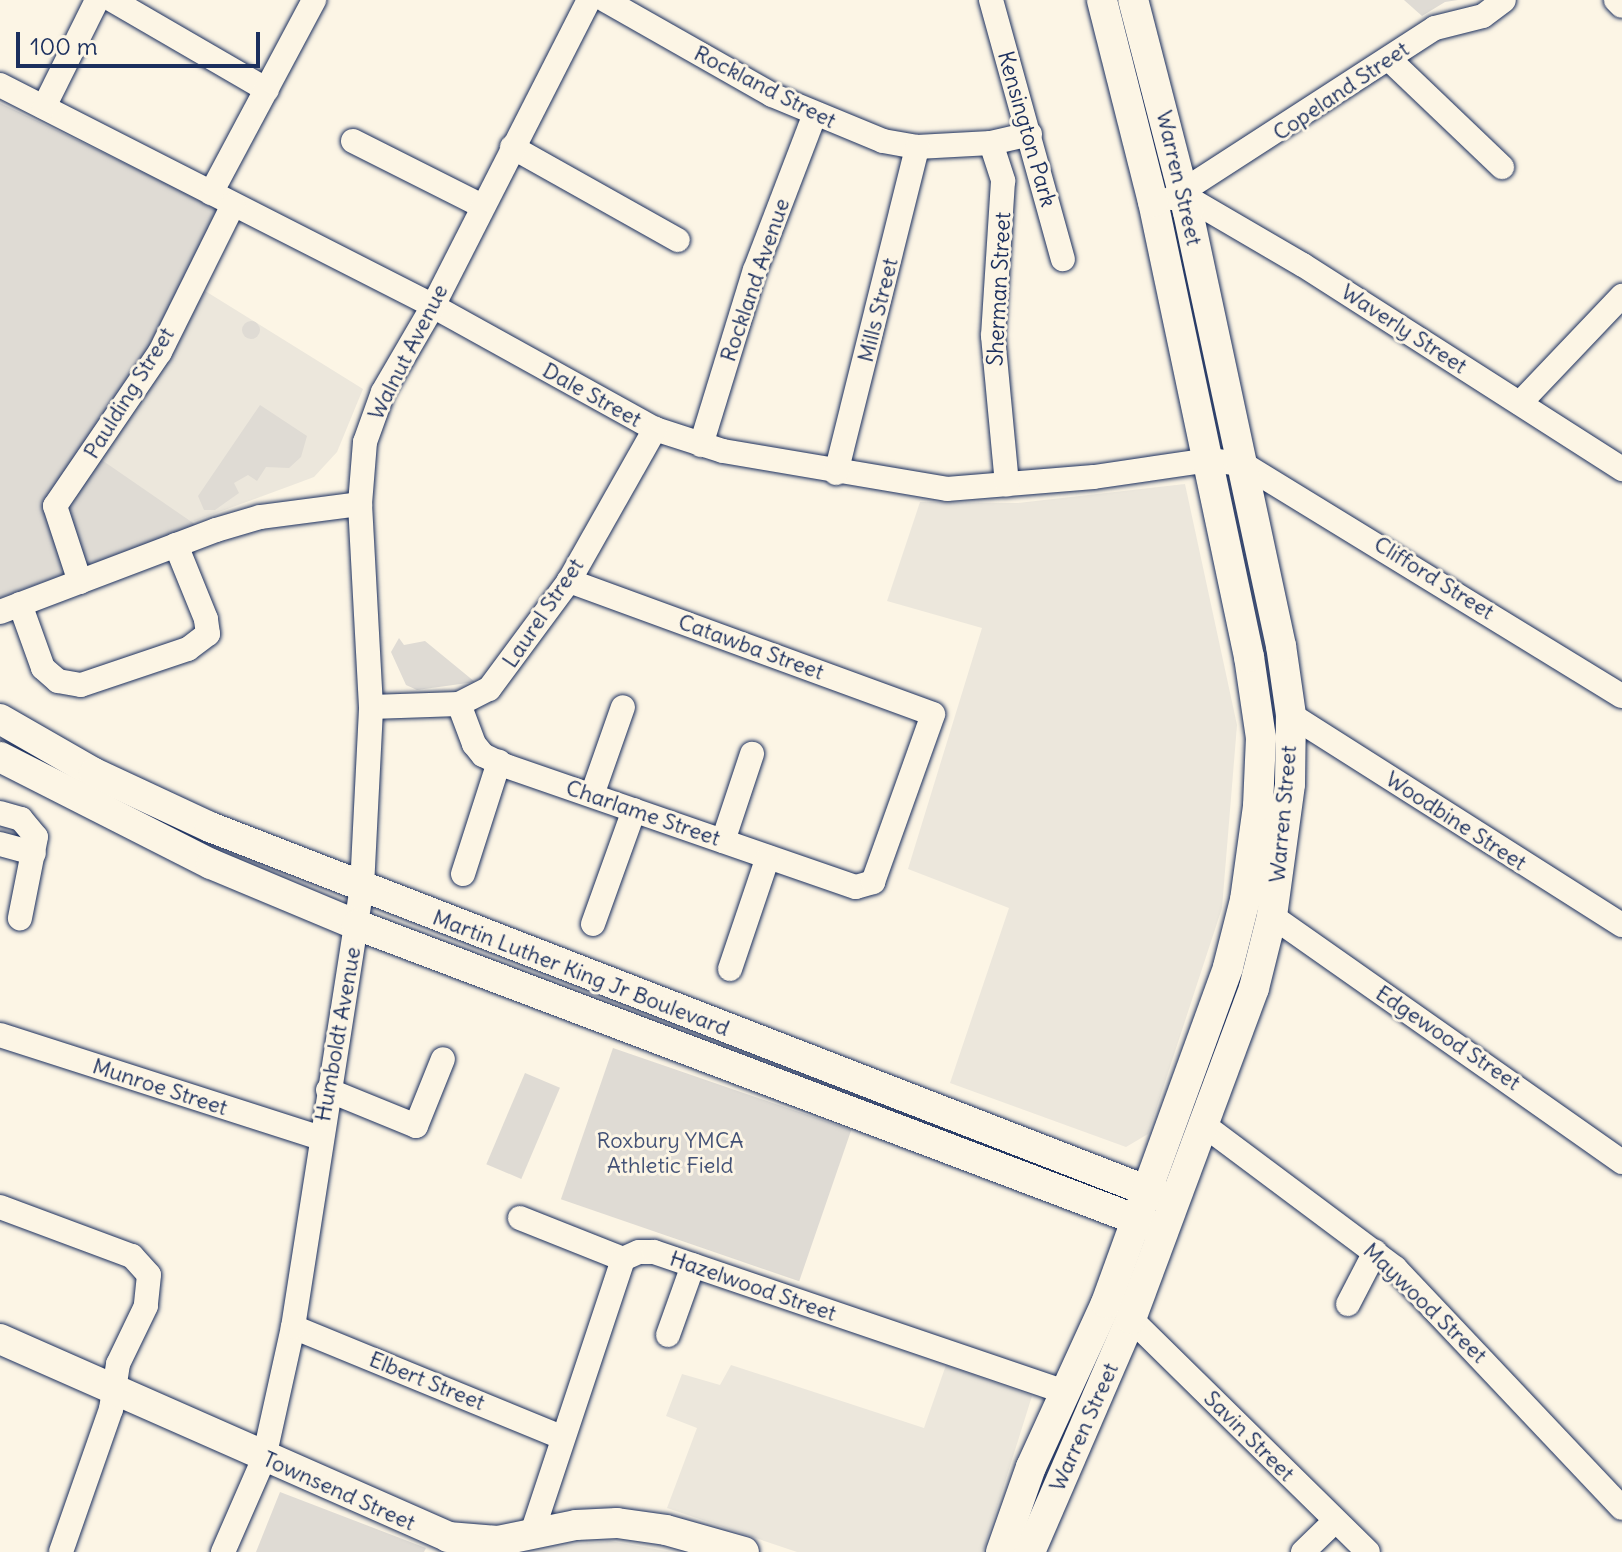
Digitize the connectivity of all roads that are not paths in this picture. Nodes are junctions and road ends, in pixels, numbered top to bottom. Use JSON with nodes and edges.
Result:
{"nodes":[{"id":1,"x":97,"y":0,"type":"edge"},
{"id":2,"x":112,"y":0,"type":"edge"},
{"id":3,"x":314,"y":0,"type":"edge"},
{"id":4,"x":589,"y":0,"type":"edge"},
{"id":5,"x":605,"y":0,"type":"edge"},
{"id":6,"x":991,"y":0,"type":"edge"},
{"id":7,"x":1102,"y":0,"type":"edge"},
{"id":8,"x":1133,"y":0,"type":"edge"},
{"id":9,"x":1504,"y":0,"type":"edge"},
{"id":10,"x":1616,"y":0,"type":"edge"},
{"id":11,"x":1622,"y":6,"type":"edge"},
{"id":12,"x":1390,"y":60,"type":"junction"},
{"id":13,"x":0,"y":85,"type":"edge"},
{"id":14,"x":267,"y":90,"type":"junction"},
{"id":15,"x":44,"y":107,"type":"junction"},
{"id":16,"x":814,"y":116,"type":"junction"},
{"id":17,"x":1030,"y":134,"type":"junction"},
{"id":18,"x":353,"y":141,"type":"dead end"},
{"id":19,"x":991,"y":143,"type":"junction"},
{"id":20,"x":512,"y":147,"type":"junction"},
{"id":21,"x":917,"y":147,"type":"junction"},
{"id":22,"x":1502,"y":167,"type":"dead end"},
{"id":23,"x":211,"y":193,"type":"junction"},
{"id":24,"x":1183,"y":195,"type":"junction"},
{"id":25,"x":1153,"y":202,"type":"junction"},
{"id":26,"x":233,"y":205,"type":"junction"},
{"id":27,"x":482,"y":206,"type":"junction"},
{"id":28,"x":678,"y":240,"type":"dead end"},
{"id":29,"x":1063,"y":259,"type":"dead end"},
{"id":30,"x":1622,"y":296,"type":"edge"},
{"id":31,"x":433,"y":306,"type":"junction"},
{"id":32,"x":1520,"y":403,"type":"junction"},
{"id":33,"x":655,"y":429,"type":"junction"},
{"id":34,"x":701,"y":445,"type":"junction"},
{"id":35,"x":1209,"y":460,"type":"junction"},
{"id":36,"x":1243,"y":464,"type":"junction"},
{"id":37,"x":1622,"y":469,"type":"edge"},
{"id":38,"x":836,"y":473,"type":"junction"},
{"id":39,"x":1007,"y":484,"type":"junction"},
{"id":40,"x":360,"y":504,"type":"junction"},
{"id":41,"x":176,"y":545,"type":"junction"},
{"id":42,"x":569,"y":581,"type":"junction"},
{"id":43,"x":80,"y":582,"type":"junction"},
{"id":44,"x":10,"y":608,"type":"edge"},
{"id":45,"x":1622,"y":696,"type":"edge"},
{"id":46,"x":459,"y":704,"type":"junction"},
{"id":47,"x":371,"y":707,"type":"junction"},
{"id":48,"x":623,"y":707,"type":"dead end"},
{"id":49,"x":1291,"y":715,"type":"junction"},
{"id":50,"x":0,"y":719,"type":"edge"},
{"id":51,"x":752,"y":754,"type":"dead end"},
{"id":52,"x":0,"y":757,"type":"edge"},
{"id":53,"x":499,"y":762,"type":"junction"},
{"id":54,"x":592,"y":795,"type":"junction"},
{"id":55,"x":634,"y":810,"type":"junction"},
{"id":56,"x":0,"y":813,"type":"edge"},
{"id":57,"x":723,"y":841,"type":"junction"},
{"id":58,"x":0,"y":844,"type":"edge"},
{"id":59,"x":34,"y":853,"type":"junction"},
{"id":60,"x":768,"y":857,"type":"junction"},
{"id":61,"x":463,"y":874,"type":"dead end"},
{"id":62,"x":362,"y":887,"type":"junction"},
{"id":63,"x":856,"y":887,"type":"joint"},
{"id":64,"x":1272,"y":916,"type":"junction"},
{"id":65,"x":20,"y":918,"type":"dead end"},
{"id":66,"x":593,"y":924,"type":"dead end"},
{"id":67,"x":357,"y":925,"type":"junction"},
{"id":68,"x":1622,"y":925,"type":"edge"},
{"id":69,"x":730,"y":969,"type":"dead end"},
{"id":70,"x":0,"y":1035,"type":"edge"},
{"id":71,"x":443,"y":1059,"type":"dead end"},
{"id":72,"x":328,"y":1090,"type":"junction"},
{"id":73,"x":1204,"y":1125,"type":"junction"},
{"id":74,"x":320,"y":1138,"type":"junction"},
{"id":75,"x":1622,"y":1162,"type":"edge"},
{"id":76,"x":1161,"y":1195,"type":"junction"},
{"id":77,"x":0,"y":1207,"type":"edge"},
{"id":78,"x":520,"y":1218,"type":"dead end"},
{"id":79,"x":1150,"y":1225,"type":"junction"},
{"id":80,"x":1375,"y":1252,"type":"junction"},
{"id":81,"x":623,"y":1259,"type":"junction"},
{"id":82,"x":693,"y":1265,"type":"junction"},
{"id":83,"x":1348,"y":1304,"type":"dead end"},
{"id":84,"x":1131,"y":1319,"type":"junction"},
{"id":85,"x":293,"y":1327,"type":"junction"},
{"id":86,"x":668,"y":1335,"type":"dead end"},
{"id":87,"x":0,"y":1339,"type":"edge"},
{"id":88,"x":112,"y":1388,"type":"junction"},
{"id":89,"x":1066,"y":1392,"type":"junction"},
{"id":90,"x":561,"y":1437,"type":"junction"},
{"id":91,"x":264,"y":1458,"type":"junction"},
{"id":92,"x":1622,"y":1508,"type":"edge"},
{"id":93,"x":1334,"y":1522,"type":"junction"},
{"id":94,"x":532,"y":1533,"type":"junction"},
{"id":95,"x":61,"y":1552,"type":"edge"},
{"id":96,"x":223,"y":1552,"type":"edge"},
{"id":97,"x":744,"y":1552,"type":"edge"},
{"id":98,"x":1001,"y":1552,"type":"edge"},
{"id":99,"x":1030,"y":1552,"type":"edge"},
{"id":100,"x":1303,"y":1552,"type":"edge"},
{"id":101,"x":1368,"y":1552,"type":"edge"}],
"edges":[{"from":1,"to":15,"type":"street"},
{"from":2,"to":14,"type":"street"},
{"from":3,"to":14,"type":"street"},
{"from":4,"to":20,"type":"street","name":"Walnut Avenue"},
{"from":5,"to":16,"type":"street","name":"Rockland Street"},
{"from":6,"to":17,"type":"street","name":"Kensington Park"},
{"from":7,"to":25,"type":"main road","name":"Warren Street"},
{"from":8,"to":24,"type":"main road","name":"Warren Street"},
{"from":9,"to":12,"type":"street","name":"Copeland Street"},
{"from":10,"to":11,"type":"street"},
{"from":12,"to":22,"type":"street"},
{"from":12,"to":24,"type":"street","name":"Copeland Street"},
{"from":13,"to":15,"type":"street","name":"Dale Street"},
{"from":14,"to":23,"type":"street"},
{"from":15,"to":23,"type":"street","name":"Dale Street"},
{"from":16,"to":21,"type":"street","name":"Rockland Street"},
{"from":16,"to":34,"type":"street","name":"Rockland Avenue"},
{"from":17,"to":19,"type":"street","name":"Rockland Street"},
{"from":17,"to":29,"type":"street","name":"Kensington Park"},
{"from":18,"to":27,"type":"street"},
{"from":19,"to":21,"type":"street","name":"Rockland Street"},
{"from":19,"to":39,"type":"street","name":"Sherman Street"},
{"from":20,"to":27,"type":"street","name":"Walnut Avenue"},
{"from":20,"to":28,"type":"street"},
{"from":21,"to":38,"type":"street","name":"Mills Street"},
{"from":23,"to":26,"type":"street","name":"Dale Street"},
{"from":24,"to":25,"type":"street","name":"Copeland Street"},
{"from":24,"to":32,"type":"street","name":"Waverly Street"},
{"from":24,"to":36,"type":"main road","name":"Warren Street"},
{"from":25,"to":35,"type":"main road","name":"Warren Street"},
{"from":26,"to":31,"type":"street","name":"Dale Street"},
{"from":26,"to":43,"type":"street","name":"Paulding Street"},
{"from":27,"to":31,"type":"street","name":"Walnut Avenue"},
{"from":30,"to":32,"type":"street"},
{"from":31,"to":33,"type":"street","name":"Dale Street"},
{"from":31,"to":40,"type":"street","name":"Walnut Avenue"},
{"from":32,"to":37,"type":"street","name":"Waverly Street"},
{"from":33,"to":34,"type":"street","name":"Dale Street"},
{"from":33,"to":42,"type":"street","name":"Laurel Street"},
{"from":34,"to":38,"type":"street","name":"Dale Street"},
{"from":35,"to":36,"type":"street","name":"Dale Street"},
{"from":35,"to":39,"type":"street","name":"Dale Street"},
{"from":35,"to":76,"type":"main road","name":"Warren Street"},
{"from":36,"to":45,"type":"street","name":"Clifford Street"},
{"from":36,"to":49,"type":"main road","name":"Warren Street"},
{"from":38,"to":39,"type":"street","name":"Dale Street"},
{"from":40,"to":41,"type":"street"},
{"from":40,"to":47,"type":"street","name":"Humboldt Avenue"},
{"from":41,"to":43,"type":"street"},
{"from":41,"to":44,"type":"street"},
{"from":42,"to":46,"type":"street","name":"Laurel Street"},
{"from":42,"to":63,"type":"street","name":"Catawba Street"},
{"from":43,"to":44,"type":"street"},
{"from":46,"to":47,"type":"street","name":"Laurel Street"},
{"from":46,"to":53,"type":"street","name":"Charlame Street"},
{"from":47,"to":62,"type":"street","name":"Humboldt Avenue"},
{"from":48,"to":54,"type":"street"},
{"from":49,"to":64,"type":"main road","name":"Warren Street"},
{"from":49,"to":68,"type":"street","name":"Woodbine Street"},
{"from":50,"to":62,"type":"main road","name":"Martin Luther King Jr Boulevard"},
{"from":51,"to":57,"type":"street"},
{"from":52,"to":67,"type":"main road","name":"Martin Luther King Jr Boulevard"},
{"from":53,"to":54,"type":"street","name":"Charlame Street"},
{"from":53,"to":61,"type":"street"},
{"from":54,"to":55,"type":"street","name":"Charlame Street"},
{"from":55,"to":57,"type":"street","name":"Charlame Street"},
{"from":55,"to":66,"type":"street"},
{"from":56,"to":59,"type":"street"},
{"from":57,"to":60,"type":"street","name":"Charlame Street"},
{"from":58,"to":59,"type":"street"},
{"from":59,"to":65,"type":"street"},
{"from":60,"to":63,"type":"street","name":"Charlame Street"},
{"from":60,"to":69,"type":"street"},
{"from":62,"to":67,"type":"street","name":"Humboldt Avenue"},
{"from":62,"to":76,"type":"main road","name":"Martin Luther King Jr Boulevard"},
{"from":64,"to":73,"type":"main road","name":"Warren Street"},
{"from":64,"to":75,"type":"street","name":"Edgewood Street"},
{"from":67,"to":72,"type":"street","name":"Humboldt Avenue"},
{"from":67,"to":79,"type":"main road","name":"Martin Luther King Jr Boulevard"},
{"from":70,"to":74,"type":"street","name":"Munroe Street"},
{"from":71,"to":72,"type":"street"},
{"from":72,"to":74,"type":"street","name":"Humboldt Avenue"},
{"from":73,"to":76,"type":"main road","name":"Warren Street"},
{"from":73,"to":80,"type":"street","name":"Maywood Street"},
{"from":74,"to":85,"type":"street","name":"Humboldt Avenue"},
{"from":76,"to":79,"type":"main road","name":"Warren Street"},
{"from":77,"to":88,"type":"street"},
{"from":78,"to":81,"type":"street"},
{"from":79,"to":84,"type":"main road","name":"Warren Street"},
{"from":79,"to":89,"type":"main road","name":"Warren Street"},
{"from":80,"to":83,"type":"street"},
{"from":80,"to":92,"type":"street","name":"Maywood Street"},
{"from":81,"to":82,"type":"street","name":"Hazelwood Street"},
{"from":81,"to":90,"type":"street"},
{"from":82,"to":86,"type":"street"},
{"from":82,"to":89,"type":"street","name":"Hazelwood Street"},
{"from":84,"to":93,"type":"street","name":"Savin Street"},
{"from":84,"to":99,"type":"main road","name":"Warren Street"},
{"from":85,"to":90,"type":"street","name":"Elbert Street"},
{"from":85,"to":91,"type":"street","name":"Humboldt Avenue"},
{"from":87,"to":88,"type":"main road","name":"Townsend Street"},
{"from":88,"to":91,"type":"main road","name":"Townsend Street"},
{"from":88,"to":95,"type":"street"},
{"from":89,"to":98,"type":"main road","name":"Warren Street"},
{"from":90,"to":94,"type":"street"},
{"from":91,"to":94,"type":"main road","name":"Townsend Street"},
{"from":91,"to":96,"type":"street","name":"Humboldt Avenue"},
{"from":93,"to":100,"type":"street"},
{"from":93,"to":101,"type":"street","name":"Savin Street"},
{"from":94,"to":97,"type":"main road","name":"Townsend Street"}]}
